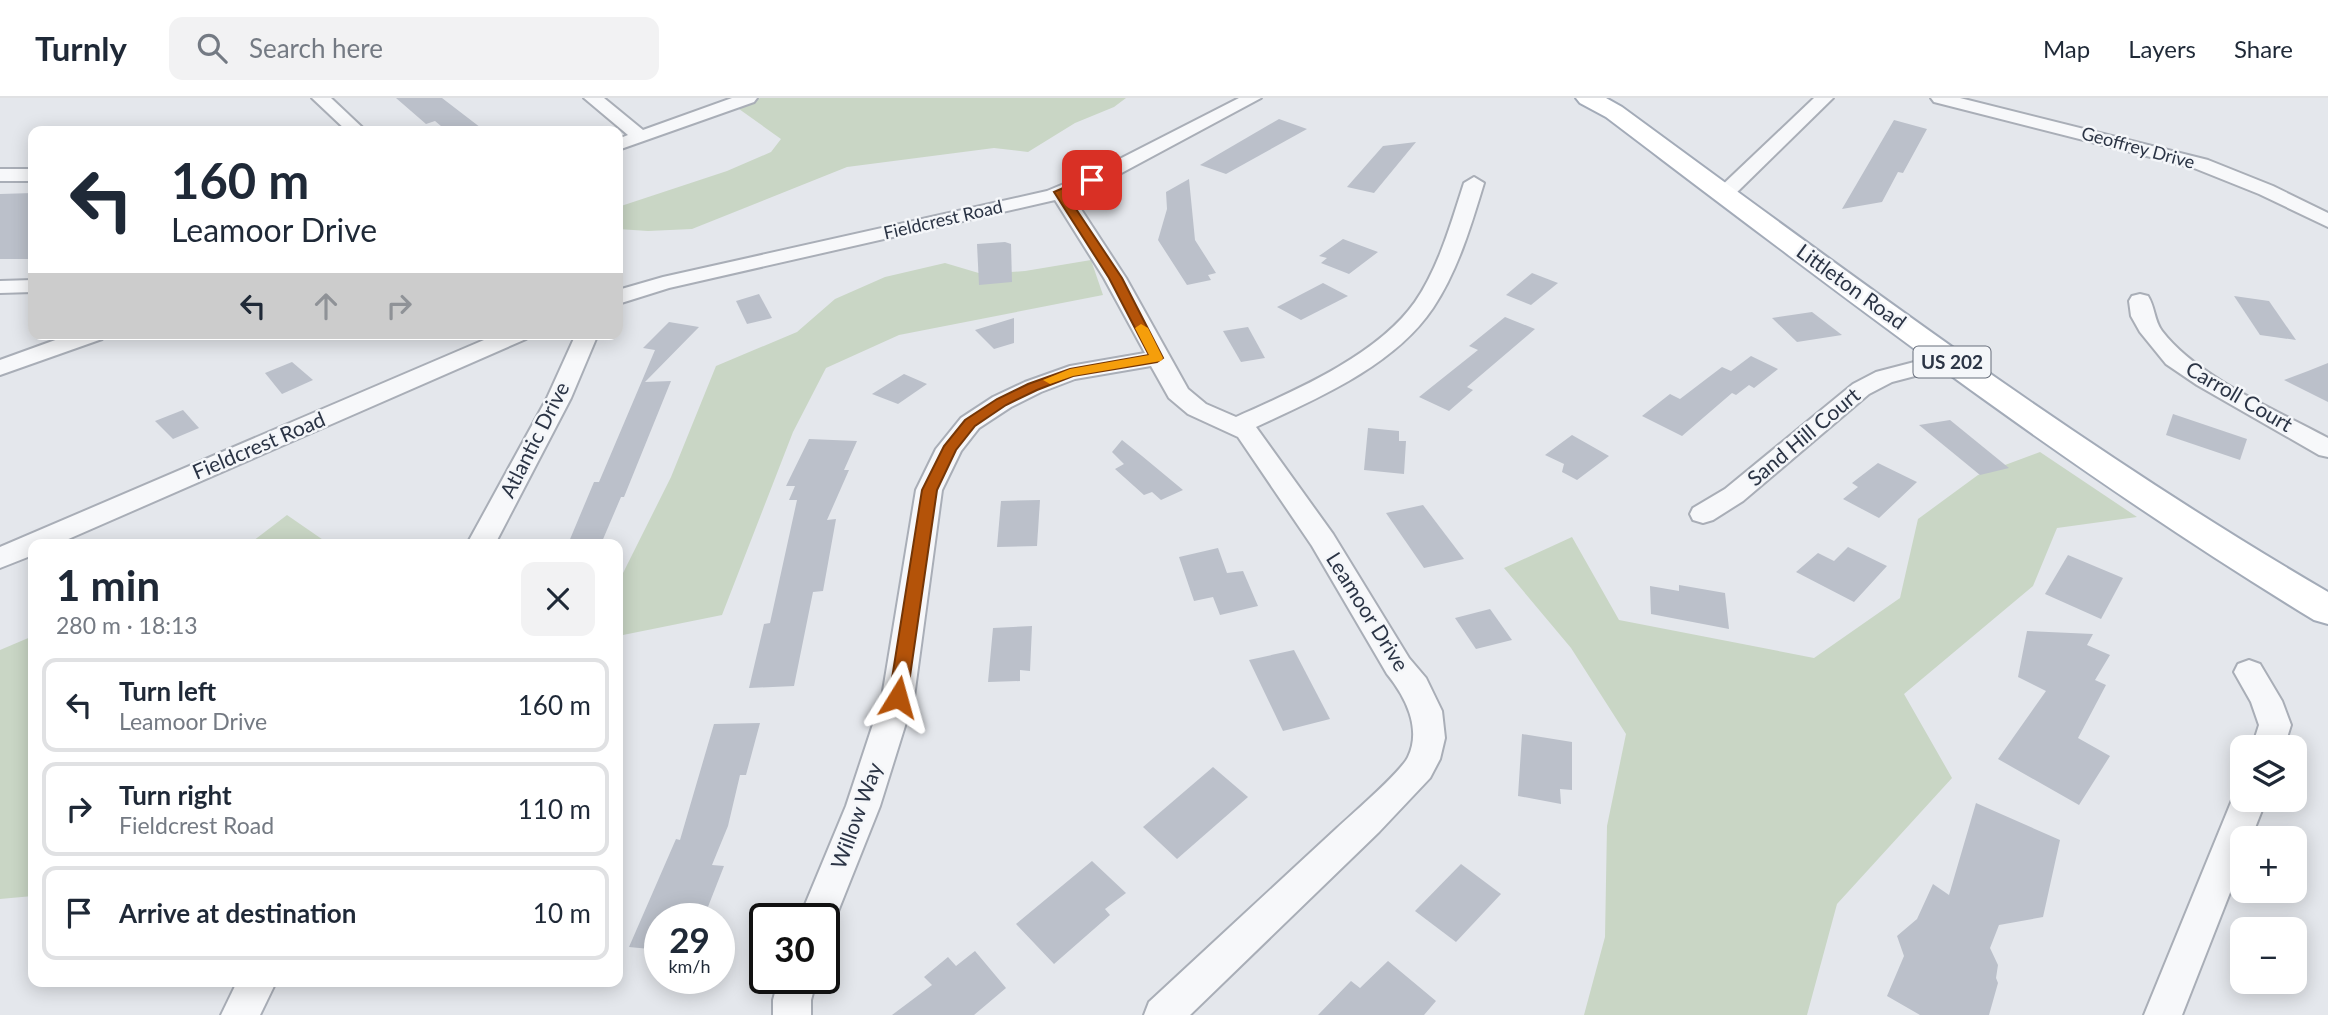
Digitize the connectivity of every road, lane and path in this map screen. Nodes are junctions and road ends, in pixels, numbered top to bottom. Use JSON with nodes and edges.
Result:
{"nodes":[{"id":1,"x":321,"y":98,"type":"edge"},
{"id":2,"x":593,"y":98,"type":"edge"},
{"id":3,"x":748,"y":98,"type":"edge"},
{"id":4,"x":1252,"y":98,"type":"edge"},
{"id":5,"x":1588,"y":98,"type":"edge"},
{"id":6,"x":1824,"y":98,"type":"edge"},
{"id":7,"x":1940,"y":98,"type":"edge"},
{"id":8,"x":351,"y":126,"type":"edge"},
{"id":9,"x":641,"y":137,"type":"junction"},
{"id":10,"x":623,"y":143,"type":"edge"},
{"id":11,"x":0,"y":175,"type":"edge"},
{"id":12,"x":28,"y":175,"type":"edge"},
{"id":13,"x":1474,"y":183,"type":"dead end"},
{"id":14,"x":1059,"y":192,"type":"junction"},
{"id":15,"x":1724,"y":194,"type":"junction"},
{"id":16,"x":2328,"y":220,"type":"edge"},
{"id":17,"x":28,"y":286,"type":"edge"},
{"id":18,"x":0,"y":287,"type":"edge"},
{"id":19,"x":623,"y":295,"type":"edge"},
{"id":20,"x":2140,"y":301,"type":"dead end"},
{"id":21,"x":77,"y":340,"type":"edge"},
{"id":22,"x":504,"y":340,"type":"edge"},
{"id":23,"x":584,"y":340,"type":"edge"},
{"id":24,"x":1157,"y":358,"type":"junction"},
{"id":25,"x":1949,"y":360,"type":"junction"},
{"id":26,"x":0,"y":368,"type":"edge"},
{"id":27,"x":1237,"y":426,"type":"junction"},
{"id":28,"x":2328,"y":449,"type":"edge"},
{"id":29,"x":1703,"y":514,"type":"dead end"},
{"id":30,"x":44,"y":539,"type":"edge"},
{"id":31,"x":484,"y":539,"type":"edge"},
{"id":32,"x":28,"y":546,"type":"edge"},
{"id":33,"x":0,"y":558,"type":"edge"},
{"id":34,"x":2328,"y":610,"type":"edge"},
{"id":35,"x":2249,"y":672,"type":"dead end"},
{"id":36,"x":2272,"y":735,"type":"edge"},
{"id":37,"x":2244,"y":812,"type":"edge"},
{"id":38,"x":824,"y":903,"type":"edge"},
{"id":39,"x":254,"y":987,"type":"edge"},
{"id":40,"x":794,"y":994,"type":"edge"},
{"id":41,"x":240,"y":1015,"type":"edge"},
{"id":42,"x":792,"y":1015,"type":"edge"},
{"id":43,"x":1163,"y":1015,"type":"edge"},
{"id":44,"x":2163,"y":1015,"type":"edge"}],
"edges":[{"from":1,"to":8,"type":"street"},
{"from":2,"to":9,"type":"street"},
{"from":3,"to":9,"type":"street"},
{"from":4,"to":14,"type":"street","name":"Fieldcrest Road"},
{"from":5,"to":15,"type":"main road","name":"Littleton Road","number":"US 202"},
{"from":6,"to":15,"type":"street"},
{"from":7,"to":16,"type":"street","name":"Geoffrey Drive"},
{"from":9,"to":10,"type":"street"},
{"from":11,"to":12,"type":"street"},
{"from":13,"to":27,"type":"street"},
{"from":14,"to":19,"type":"street","name":"Fieldcrest Road"},
{"from":14,"to":24,"type":"street","name":"Leamoor Drive"},
{"from":15,"to":25,"type":"main road","name":"Littleton Road","number":"US 202"},
{"from":17,"to":18,"type":"street"},
{"from":20,"to":28,"type":"street","name":"Carroll Court"},
{"from":21,"to":26,"type":"street"},
{"from":22,"to":30,"type":"street","name":"Fieldcrest Road"},
{"from":23,"to":31,"type":"street","name":"Atlantic Drive"},
{"from":24,"to":27,"type":"street","name":"Leamoor Drive"},
{"from":24,"to":38,"type":"street","name":"Willow Way"},
{"from":25,"to":29,"type":"street","name":"Sand Hill Court"},
{"from":25,"to":34,"type":"main road","name":"Littleton Road","number":"US 202"},
{"from":27,"to":43,"type":"street","name":"Leamoor Drive"},
{"from":32,"to":33,"type":"street","name":"Fieldcrest Road"},
{"from":35,"to":36,"type":"street"},
{"from":37,"to":44,"type":"street"},
{"from":39,"to":41,"type":"street"},
{"from":40,"to":42,"type":"street"}]}
